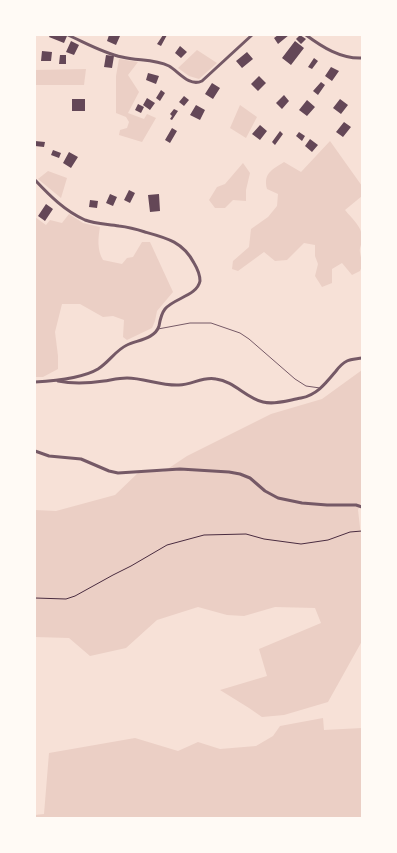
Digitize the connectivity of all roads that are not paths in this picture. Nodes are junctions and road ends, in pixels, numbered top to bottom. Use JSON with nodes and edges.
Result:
{"nodes":[{"id":1,"x":68,"y":35,"type":"edge"},
{"id":2,"x":252,"y":35,"type":"edge"},
{"id":3,"x":306,"y":35,"type":"edge"},
{"id":4,"x":362,"y":58,"type":"edge"},
{"id":5,"x":35,"y":180,"type":"edge"},
{"id":6,"x":158,"y":329,"type":"junction"},
{"id":7,"x":362,"y":358,"type":"edge"},
{"id":8,"x":55,"y":381,"type":"junction"},
{"id":9,"x":35,"y":382,"type":"edge"},
{"id":10,"x":321,"y":388,"type":"junction"},
{"id":11,"x":35,"y":451,"type":"edge"},
{"id":12,"x":362,"y":507,"type":"edge"}],
"edges":[{"from":1,"to":2,"type":"street"},
{"from":3,"to":4,"type":"street"},
{"from":5,"to":6,"type":"street"},
{"from":6,"to":8,"type":"street"},
{"from":6,"to":10,"type":"lane"},
{"from":7,"to":10,"type":"street"},
{"from":8,"to":9,"type":"street"},
{"from":8,"to":10,"type":"street"},
{"from":11,"to":12,"type":"street"}]}
